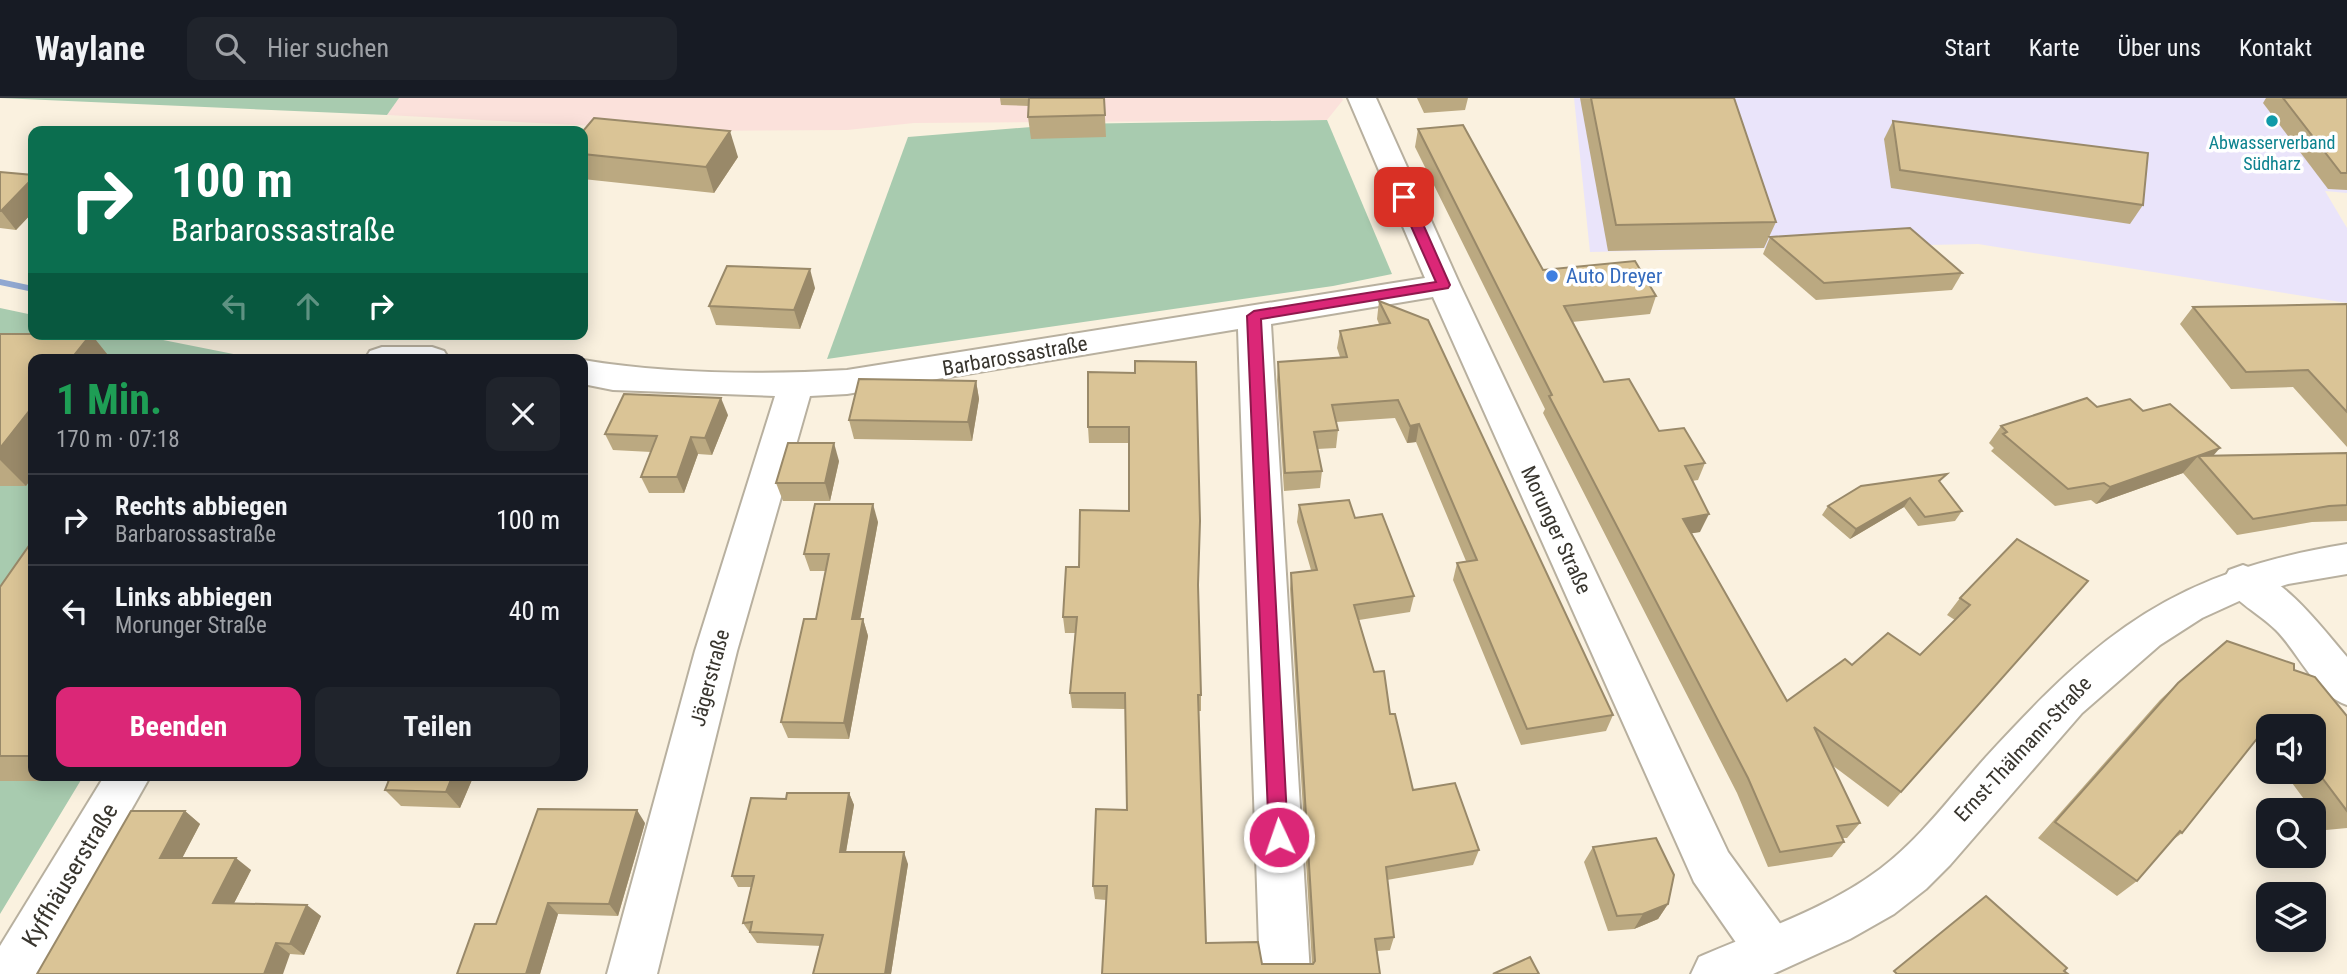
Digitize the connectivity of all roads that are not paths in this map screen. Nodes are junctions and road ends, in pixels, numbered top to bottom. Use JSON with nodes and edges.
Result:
{"nodes":[{"id":1,"x":1362,"y":98,"type":"edge"},
{"id":2,"x":1444,"y":285,"type":"junction"},
{"id":3,"x":1254,"y":316,"type":"junction"},
{"id":4,"x":588,"y":373,"type":"edge"},
{"id":5,"x":796,"y":385,"type":"junction"},
{"id":6,"x":2347,"y":559,"type":"edge"},
{"id":7,"x":2243,"y":581,"type":"junction"},
{"id":8,"x":2347,"y":687,"type":"edge"},
{"id":9,"x":125,"y":781,"type":"edge"},
{"id":10,"x":1770,"y":950,"type":"junction"},
{"id":11,"x":11,"y":974,"type":"edge"},
{"id":12,"x":632,"y":974,"type":"edge"},
{"id":13,"x":1286,"y":974,"type":"edge"},
{"id":14,"x":1716,"y":974,"type":"edge"}],
"edges":[{"from":1,"to":2,"type":"street","name":"Morunger Straße"},
{"from":2,"to":3,"type":"street","name":"Barbarossastraße"},
{"from":2,"to":10,"type":"street","name":"Morunger Straße"},
{"from":3,"to":5,"type":"street","name":"Barbarossastraße"},
{"from":3,"to":13,"type":"street"},
{"from":4,"to":5,"type":"street","name":"Barbarossastraße"},
{"from":5,"to":12,"type":"street","name":"Jägerstraße"},
{"from":6,"to":7,"type":"street","name":"Ernst-Thälmann-Straße"},
{"from":7,"to":8,"type":"street"},
{"from":7,"to":10,"type":"street","name":"Ernst-Thälmann-Straße"},
{"from":9,"to":11,"type":"street","name":"Kyffhäuserstraße"},
{"from":10,"to":14,"type":"street","name":"Ernst-Thälmann-Straße"}]}
